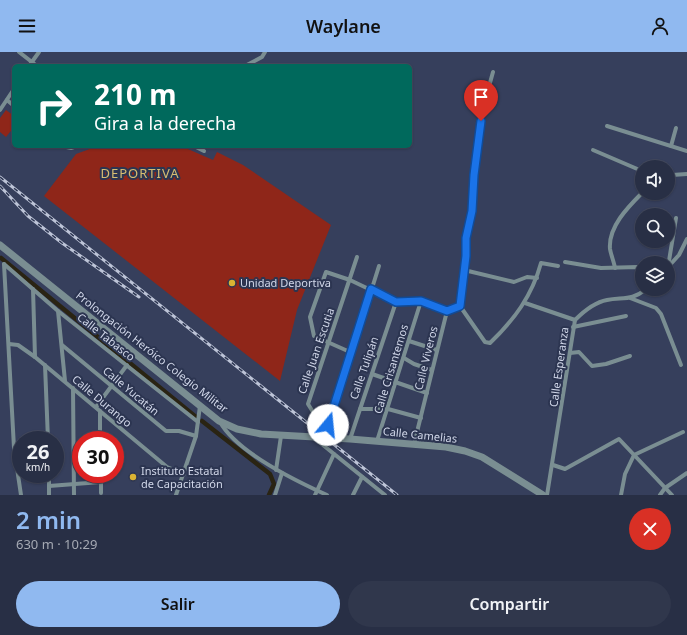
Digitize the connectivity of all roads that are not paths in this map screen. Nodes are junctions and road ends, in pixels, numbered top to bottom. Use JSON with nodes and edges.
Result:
{"nodes":[{"id":1,"x":19,"y":52,"type":"edge"},
{"id":2,"x":39,"y":52,"type":"edge"},
{"id":3,"x":265,"y":52,"type":"edge"},
{"id":4,"x":30,"y":64,"type":"edge"},
{"id":5,"x":249,"y":64,"type":"edge"},
{"id":6,"x":493,"y":72,"type":"dead end"},
{"id":7,"x":12,"y":92,"type":"edge"},
{"id":8,"x":7,"y":100,"type":"junction"},
{"id":9,"x":12,"y":104,"type":"edge"},
{"id":10,"x":0,"y":110,"type":"edge"},
{"id":11,"x":607,"y":126,"type":"dead end"},
{"id":12,"x":676,"y":128,"type":"dead end"},
{"id":13,"x":671,"y":146,"type":"junction"},
{"id":14,"x":198,"y":148,"type":"edge"},
{"id":15,"x":593,"y":150,"type":"dead end"},
{"id":16,"x":204,"y":151,"type":"dead end"},
{"id":17,"x":687,"y":151,"type":"edge"},
{"id":18,"x":635,"y":168,"type":"edge"},
{"id":19,"x":687,"y":174,"type":"edge"},
{"id":20,"x":675,"y":175,"type":"edge"},
{"id":21,"x":636,"y":200,"type":"edge"},
{"id":22,"x":676,"y":218,"type":"dead end"},
{"id":23,"x":687,"y":239,"type":"edge"},
{"id":24,"x":0,"y":245,"type":"edge"},
{"id":25,"x":670,"y":256,"type":"edge"},
{"id":26,"x":357,"y":257,"type":"dead end"},
{"id":27,"x":675,"y":259,"type":"edge"},
{"id":28,"x":565,"y":262,"type":"dead end"},
{"id":29,"x":379,"y":266,"type":"dead end"},
{"id":30,"x":558,"y":266,"type":"dead end"},
{"id":31,"x":635,"y":267,"type":"edge"},
{"id":32,"x":615,"y":268,"type":"junction"},
{"id":33,"x":464,"y":270,"type":"junction"},
{"id":34,"x":537,"y":278,"type":"junction"},
{"id":35,"x":350,"y":280,"type":"junction"},
{"id":36,"x":33,"y":289,"type":"junction"},
{"id":37,"x":371,"y":289,"type":"junction"},
{"id":38,"x":635,"y":295,"type":"edge"},
{"id":39,"x":630,"y":298,"type":"junction"},
{"id":40,"x":421,"y":301,"type":"junction"},
{"id":41,"x":396,"y":302,"type":"junction"},
{"id":42,"x":525,"y":303,"type":"junction"},
{"id":43,"x":460,"y":306,"type":"junction"},
{"id":44,"x":58,"y":311,"type":"junction"},
{"id":45,"x":447,"y":311,"type":"junction"},
{"id":46,"x":626,"y":316,"type":"dead end"},
{"id":47,"x":575,"y":320,"type":"junction"},
{"id":48,"x":573,"y":327,"type":"junction"},
{"id":49,"x":409,"y":341,"type":"junction"},
{"id":50,"x":329,"y":342,"type":"junction"},
{"id":51,"x":9,"y":344,"type":"junction"},
{"id":52,"x":62,"y":345,"type":"junction"},
{"id":53,"x":437,"y":350,"type":"junction"},
{"id":54,"x":350,"y":352,"type":"junction"},
{"id":55,"x":570,"y":353,"type":"junction"},
{"id":56,"x":630,"y":356,"type":"dead end"},
{"id":57,"x":35,"y":357,"type":"junction"},
{"id":58,"x":404,"y":358,"type":"junction"},
{"id":59,"x":45,"y":365,"type":"junction"},
{"id":60,"x":127,"y":365,"type":"junction"},
{"id":61,"x":681,"y":365,"type":"dead end"},
{"id":62,"x":432,"y":370,"type":"junction"},
{"id":63,"x":372,"y":374,"type":"junction"},
{"id":64,"x":65,"y":382,"type":"junction"},
{"id":65,"x":396,"y":383,"type":"junction"},
{"id":66,"x":111,"y":387,"type":"junction"},
{"id":67,"x":73,"y":388,"type":"junction"},
{"id":68,"x":427,"y":393,"type":"junction"},
{"id":69,"x":200,"y":406,"type":"junction"},
{"id":70,"x":96,"y":407,"type":"junction"},
{"id":71,"x":360,"y":409,"type":"junction"},
{"id":72,"x":388,"y":409,"type":"junction"},
{"id":73,"x":100,"y":411,"type":"junction"},
{"id":74,"x":421,"y":418,"type":"junction"},
{"id":75,"x":219,"y":421,"type":"junction"},
{"id":76,"x":198,"y":422,"type":"junction"},
{"id":77,"x":328,"y":425,"type":"junction"},
{"id":78,"x":48,"y":431,"type":"edge"},
{"id":79,"x":73,"y":431,"type":"edge"},
{"id":80,"x":100,"y":431,"type":"edge"},
{"id":81,"x":683,"y":432,"type":"dead end"},
{"id":82,"x":196,"y":436,"type":"junction"},
{"id":83,"x":281,"y":436,"type":"junction"},
{"id":84,"x":313,"y":437,"type":"junction"},
{"id":85,"x":331,"y":438,"type":"joint"},
{"id":86,"x":339,"y":438,"type":"junction"},
{"id":87,"x":350,"y":439,"type":"junction"},
{"id":88,"x":377,"y":441,"type":"junction"},
{"id":89,"x":414,"y":444,"type":"junction"},
{"id":90,"x":334,"y":454,"type":"junction"},
{"id":91,"x":634,"y":455,"type":"junction"},
{"id":92,"x":553,"y":465,"type":"junction"},
{"id":93,"x":276,"y":470,"type":"junction"},
{"id":94,"x":282,"y":473,"type":"junction"},
{"id":95,"x":687,"y":473,"type":"edge"},
{"id":96,"x":184,"y":474,"type":"junction"},
{"id":97,"x":362,"y":477,"type":"junction"},
{"id":98,"x":74,"y":483,"type":"joint"},
{"id":99,"x":101,"y":483,"type":"edge"},
{"id":100,"x":49,"y":486,"type":"joint"},
{"id":101,"x":665,"y":488,"type":"junction"},
{"id":102,"x":101,"y":493,"type":"dead end"},
{"id":103,"x":316,"y":493,"type":"edge"},
{"id":104,"x":21,"y":495,"type":"edge"},
{"id":105,"x":49,"y":495,"type":"edge"},
{"id":106,"x":74,"y":495,"type":"edge"},
{"id":107,"x":176,"y":495,"type":"edge"},
{"id":108,"x":275,"y":495,"type":"edge"},
{"id":109,"x":327,"y":495,"type":"edge"},
{"id":110,"x":353,"y":495,"type":"edge"},
{"id":111,"x":385,"y":495,"type":"edge"},
{"id":112,"x":543,"y":495,"type":"edge"},
{"id":113,"x":547,"y":495,"type":"edge"},
{"id":114,"x":621,"y":495,"type":"edge"},
{"id":115,"x":660,"y":495,"type":"edge"},
{"id":116,"x":672,"y":495,"type":"edge"}],
"edges":[{"from":1,"to":4,"type":"street"},
{"from":2,"to":4,"type":"street"},
{"from":3,"to":5,"type":"street"},
{"from":6,"to":33,"type":"street"},
{"from":7,"to":8,"type":"street"},
{"from":8,"to":9,"type":"street"},
{"from":8,"to":10,"type":"street"},
{"from":11,"to":13,"type":"street"},
{"from":12,"to":13,"type":"street"},
{"from":13,"to":17,"type":"street"},
{"from":14,"to":16,"type":"street"},
{"from":15,"to":18,"type":"street"},
{"from":19,"to":20,"type":"street"},
{"from":21,"to":32,"type":"street"},
{"from":22,"to":25,"type":"street"},
{"from":23,"to":27,"type":"street"},
{"from":24,"to":69,"type":"street","name":"Prolongación Heróico Colegio Militar"},
{"from":26,"to":35,"type":"street","name":"Calle Juan Escutia"},
{"from":28,"to":32,"type":"street"},
{"from":29,"to":37,"type":"street"},
{"from":30,"to":34,"type":"street"},
{"from":31,"to":32,"type":"street"},
{"from":33,"to":34,"type":"street"},
{"from":33,"to":43,"type":"street"},
{"from":34,"to":42,"type":"street"},
{"from":35,"to":37,"type":"street"},
{"from":35,"to":50,"type":"street","name":"Calle Juan Escutia"},
{"from":35,"to":50,"type":"street"},
{"from":36,"to":44,"type":"street","name":"Calle Tabasco"},
{"from":36,"to":51,"type":"street","name":"Calle Tabasco"},
{"from":36,"to":57,"type":"street"},
{"from":37,"to":41,"type":"street"},
{"from":37,"to":54,"type":"street"},
{"from":38,"to":39,"type":"street","name":"Calle Esperanza"},
{"from":39,"to":47,"type":"street","name":"Calle Esperanza"},
{"from":39,"to":61,"type":"street"},
{"from":40,"to":41,"type":"street"},
{"from":40,"to":45,"type":"street"},
{"from":40,"to":49,"type":"street","name":"Calle Crisantemos"},
{"from":41,"to":63,"type":"street","name":"Calle Tulipán"},
{"from":42,"to":43,"type":"street"},
{"from":42,"to":47,"type":"street"},
{"from":43,"to":45,"type":"street"},
{"from":44,"to":52,"type":"street"},
{"from":44,"to":60,"type":"street","name":"Calle Tabasco"},
{"from":45,"to":53,"type":"street","name":"Calle Viveros"},
{"from":46,"to":48,"type":"street"},
{"from":47,"to":48,"type":"street","name":"Calle Esperanza"},
{"from":48,"to":55,"type":"street","name":"Calle Esperanza"},
{"from":49,"to":53,"type":"street"},
{"from":49,"to":58,"type":"street","name":"Calle Crisantemos"},
{"from":50,"to":54,"type":"street"},
{"from":50,"to":77,"type":"street","name":"Calle Juan Escutia"},
{"from":51,"to":57,"type":"street","name":"Calle Durango"},
{"from":51,"to":104,"type":"street"},
{"from":52,"to":64,"type":"street"},
{"from":52,"to":66,"type":"street","name":"Calle Yucatán"},
{"from":53,"to":62,"type":"street","name":"Calle Viveros"},
{"from":54,"to":77,"type":"street"},
{"from":55,"to":56,"type":"street"},
{"from":55,"to":92,"type":"street","name":"Calle Esperanza"},
{"from":57,"to":59,"type":"street","name":"Calle Durango"},
{"from":58,"to":62,"type":"street"},
{"from":58,"to":65,"type":"street","name":"Calle Crisantemos"},
{"from":59,"to":64,"type":"street","name":"Calle Durango"},
{"from":59,"to":78,"type":"street"},
{"from":60,"to":66,"type":"street"},
{"from":60,"to":76,"type":"street","name":"Calle Tabasco"},
{"from":62,"to":68,"type":"street","name":"Calle Viveros"},
{"from":63,"to":65,"type":"street"},
{"from":63,"to":71,"type":"street","name":"Calle Tulipán"},
{"from":64,"to":67,"type":"street","name":"Calle Durango"},
{"from":65,"to":68,"type":"street"},
{"from":65,"to":72,"type":"street","name":"Calle Crisantemos"},
{"from":66,"to":70,"type":"street"},
{"from":66,"to":82,"type":"street","name":"Calle Yucatán"},
{"from":67,"to":70,"type":"street","name":"Calle Durango"},
{"from":67,"to":79,"type":"street"},
{"from":68,"to":74,"type":"street","name":"Calle Viveros"},
{"from":69,"to":75,"type":"street","name":"Prolongación Heróico Colegio Militar"},
{"from":69,"to":76,"type":"street"},
{"from":70,"to":73,"type":"street","name":"Calle Durango"},
{"from":71,"to":72,"type":"street"},
{"from":71,"to":87,"type":"street","name":"Calle Tulipán"},
{"from":72,"to":74,"type":"street"},
{"from":72,"to":88,"type":"street","name":"Calle Crisantemos"},
{"from":73,"to":80,"type":"street"},
{"from":73,"to":96,"type":"street","name":"Calle Durango"},
{"from":74,"to":89,"type":"street","name":"Calle Viveros"},
{"from":75,"to":83,"type":"street","name":"Prolongación Heróico Colegio Militar"},
{"from":75,"to":93,"type":"street"},
{"from":76,"to":82,"type":"street"},
{"from":77,"to":86,"type":"street"},
{"from":81,"to":91,"type":"street"},
{"from":82,"to":96,"type":"street"},
{"from":83,"to":84,"type":"street","name":"Prolongación Heróico Colegio Militar"},
{"from":83,"to":93,"type":"street"},
{"from":84,"to":85,"type":"street","name":"Prolongación Heróico Colegio Militar"},
{"from":84,"to":90,"type":"street"},
{"from":85,"to":86,"type":"street","name":"Calle Camelias"},
{"from":86,"to":87,"type":"street","name":"Calle Camelias"},
{"from":87,"to":88,"type":"street","name":"Calle Camelias"},
{"from":88,"to":89,"type":"street","name":"Calle Camelias"},
{"from":89,"to":112,"type":"street","name":"Calle Camelias"},
{"from":90,"to":97,"type":"street"},
{"from":90,"to":103,"type":"street"},
{"from":91,"to":92,"type":"street"},
{"from":91,"to":101,"type":"street"},
{"from":91,"to":114,"type":"street"},
{"from":92,"to":113,"type":"street","name":"Calle Esperanza"},
{"from":93,"to":94,"type":"street"},
{"from":94,"to":103,"type":"street"},
{"from":94,"to":108,"type":"street"},
{"from":95,"to":101,"type":"street"},
{"from":96,"to":107,"type":"street"},
{"from":97,"to":110,"type":"street"},
{"from":97,"to":111,"type":"street"},
{"from":98,"to":100,"type":"street"},
{"from":98,"to":106,"type":"street"},
{"from":99,"to":102,"type":"street"},
{"from":100,"to":105,"type":"street"},
{"from":101,"to":115,"type":"street"},
{"from":101,"to":116,"type":"street"},
{"from":103,"to":109,"type":"street"}]}
